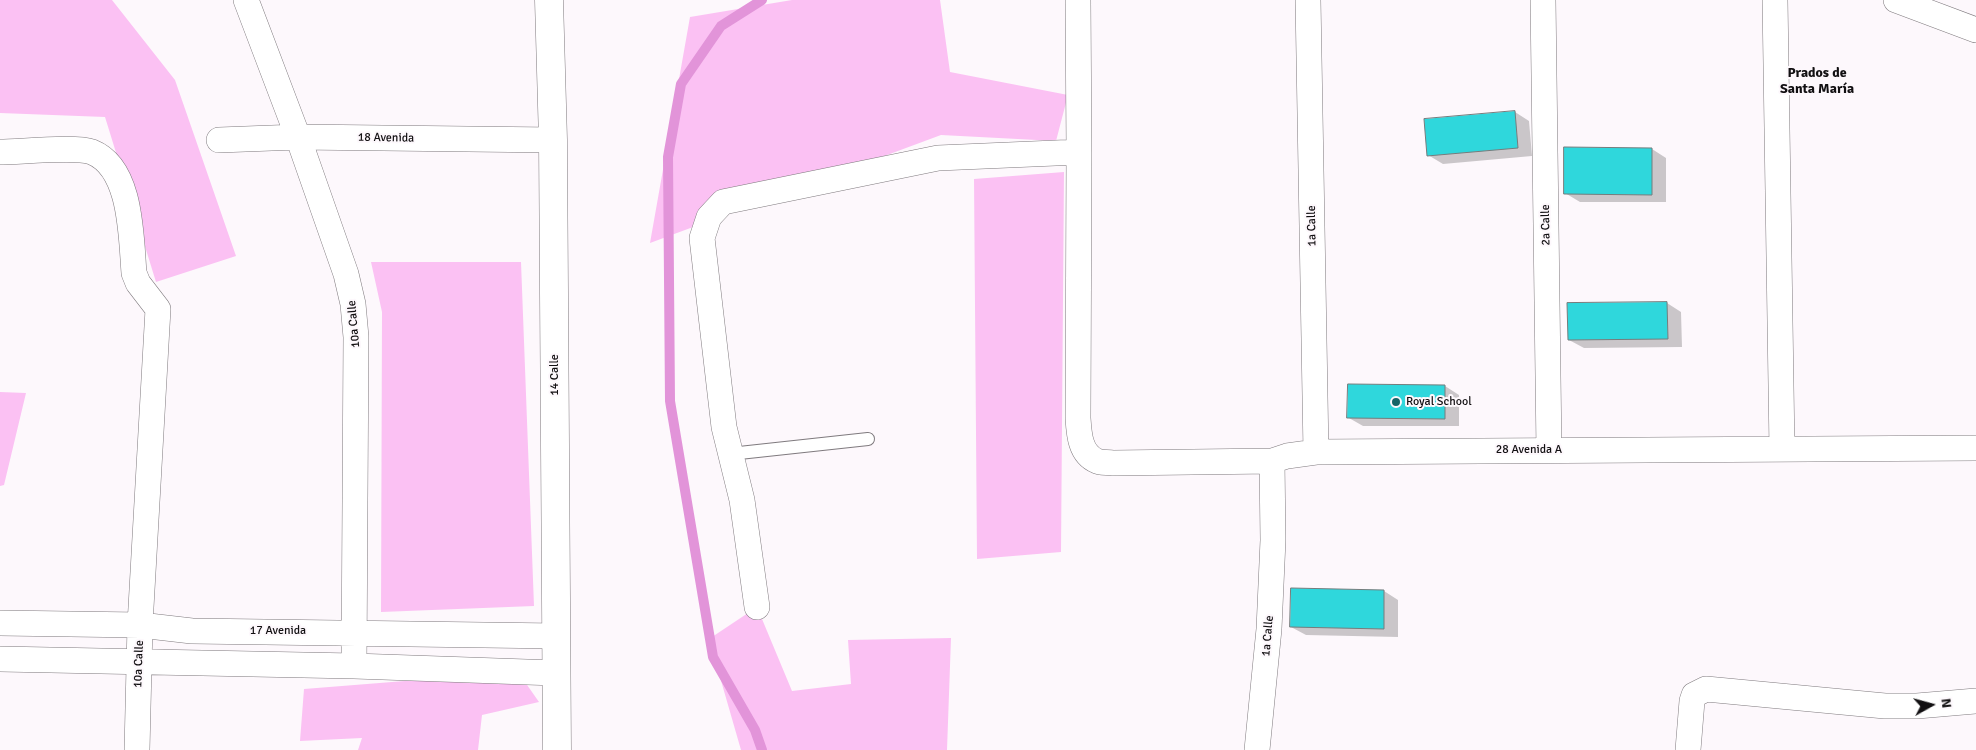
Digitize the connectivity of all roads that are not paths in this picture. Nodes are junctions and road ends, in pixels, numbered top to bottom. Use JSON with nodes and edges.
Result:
{"nodes":[{"id":1,"x":246,"y":0,"type":"edge"},
{"id":2,"x":549,"y":0,"type":"edge"},
{"id":3,"x":1078,"y":0,"type":"edge"},
{"id":4,"x":1308,"y":0,"type":"edge"},
{"id":5,"x":1543,"y":0,"type":"edge"},
{"id":6,"x":1775,"y":0,"type":"edge"},
{"id":7,"x":1896,"y":0,"type":"edge"},
{"id":8,"x":1976,"y":30,"type":"edge"},
{"id":9,"x":298,"y":137,"type":"junction"},
{"id":10,"x":219,"y":140,"type":"dead end"},
{"id":11,"x":553,"y":140,"type":"junction"},
{"id":12,"x":0,"y":152,"type":"edge"},
{"id":13,"x":1079,"y":152,"type":"junction"},
{"id":14,"x":868,"y":439,"type":"dead end"},
{"id":15,"x":1976,"y":448,"type":"edge"},
{"id":16,"x":1782,"y":449,"type":"junction"},
{"id":17,"x":1549,"y":450,"type":"junction"},
{"id":18,"x":1316,"y":452,"type":"junction"},
{"id":19,"x":730,"y":454,"type":"junction"},
{"id":20,"x":1272,"y":461,"type":"junction"},
{"id":21,"x":757,"y":607,"type":"dead end"},
{"id":22,"x":0,"y":624,"type":"edge"},
{"id":23,"x":140,"y":625,"type":"junction"},
{"id":24,"x":355,"y":632,"type":"junction"},
{"id":25,"x":557,"y":636,"type":"junction"},
{"id":26,"x":0,"y":659,"type":"edge"},
{"id":27,"x":139,"y":660,"type":"junction"},
{"id":28,"x":354,"y":666,"type":"junction"},
{"id":29,"x":556,"y":674,"type":"junction"},
{"id":30,"x":1976,"y":701,"type":"edge"},
{"id":31,"x":136,"y":750,"type":"edge"},
{"id":32,"x":557,"y":750,"type":"edge"},
{"id":33,"x":1256,"y":750,"type":"edge"},
{"id":34,"x":1688,"y":750,"type":"edge"}],
"edges":[{"from":1,"to":9,"type":"street","name":"10a Calle"},
{"from":2,"to":11,"type":"street","name":"14 Calle"},
{"from":3,"to":13,"type":"street"},
{"from":4,"to":18,"type":"street","name":"1a Calle"},
{"from":5,"to":17,"type":"street","name":"2a Calle"},
{"from":6,"to":16,"type":"street"},
{"from":7,"to":8,"type":"street"},
{"from":9,"to":10,"type":"street","name":"18 Avenida"},
{"from":9,"to":11,"type":"street","name":"18 Avenida"},
{"from":9,"to":24,"type":"street","name":"10a Calle"},
{"from":11,"to":25,"type":"street","name":"14 Calle"},
{"from":12,"to":23,"type":"street","name":"10a Calle"},
{"from":13,"to":19,"type":"street"},
{"from":13,"to":20,"type":"street","name":"28 Avenida A"},
{"from":14,"to":19,"type":"lane"},
{"from":15,"to":16,"type":"street","name":"28 Avenida A"},
{"from":16,"to":17,"type":"street","name":"28 Avenida A"},
{"from":17,"to":18,"type":"street","name":"28 Avenida A"},
{"from":18,"to":20,"type":"street","name":"28 Avenida A"},
{"from":19,"to":21,"type":"street"},
{"from":20,"to":33,"type":"street","name":"1a Calle"},
{"from":22,"to":23,"type":"street","name":"17 Avenida"},
{"from":23,"to":24,"type":"street","name":"17 Avenida"},
{"from":23,"to":27,"type":"street","name":"10a Calle"},
{"from":24,"to":25,"type":"street","name":"17 Avenida"},
{"from":24,"to":28,"type":"street","name":"10a Calle"},
{"from":25,"to":29,"type":"street","name":"14 Calle"},
{"from":26,"to":27,"type":"street"},
{"from":27,"to":28,"type":"street"},
{"from":27,"to":31,"type":"street","name":"10a Calle"},
{"from":28,"to":29,"type":"street"},
{"from":29,"to":32,"type":"street","name":"14 Calle"},
{"from":30,"to":34,"type":"street"}]}
